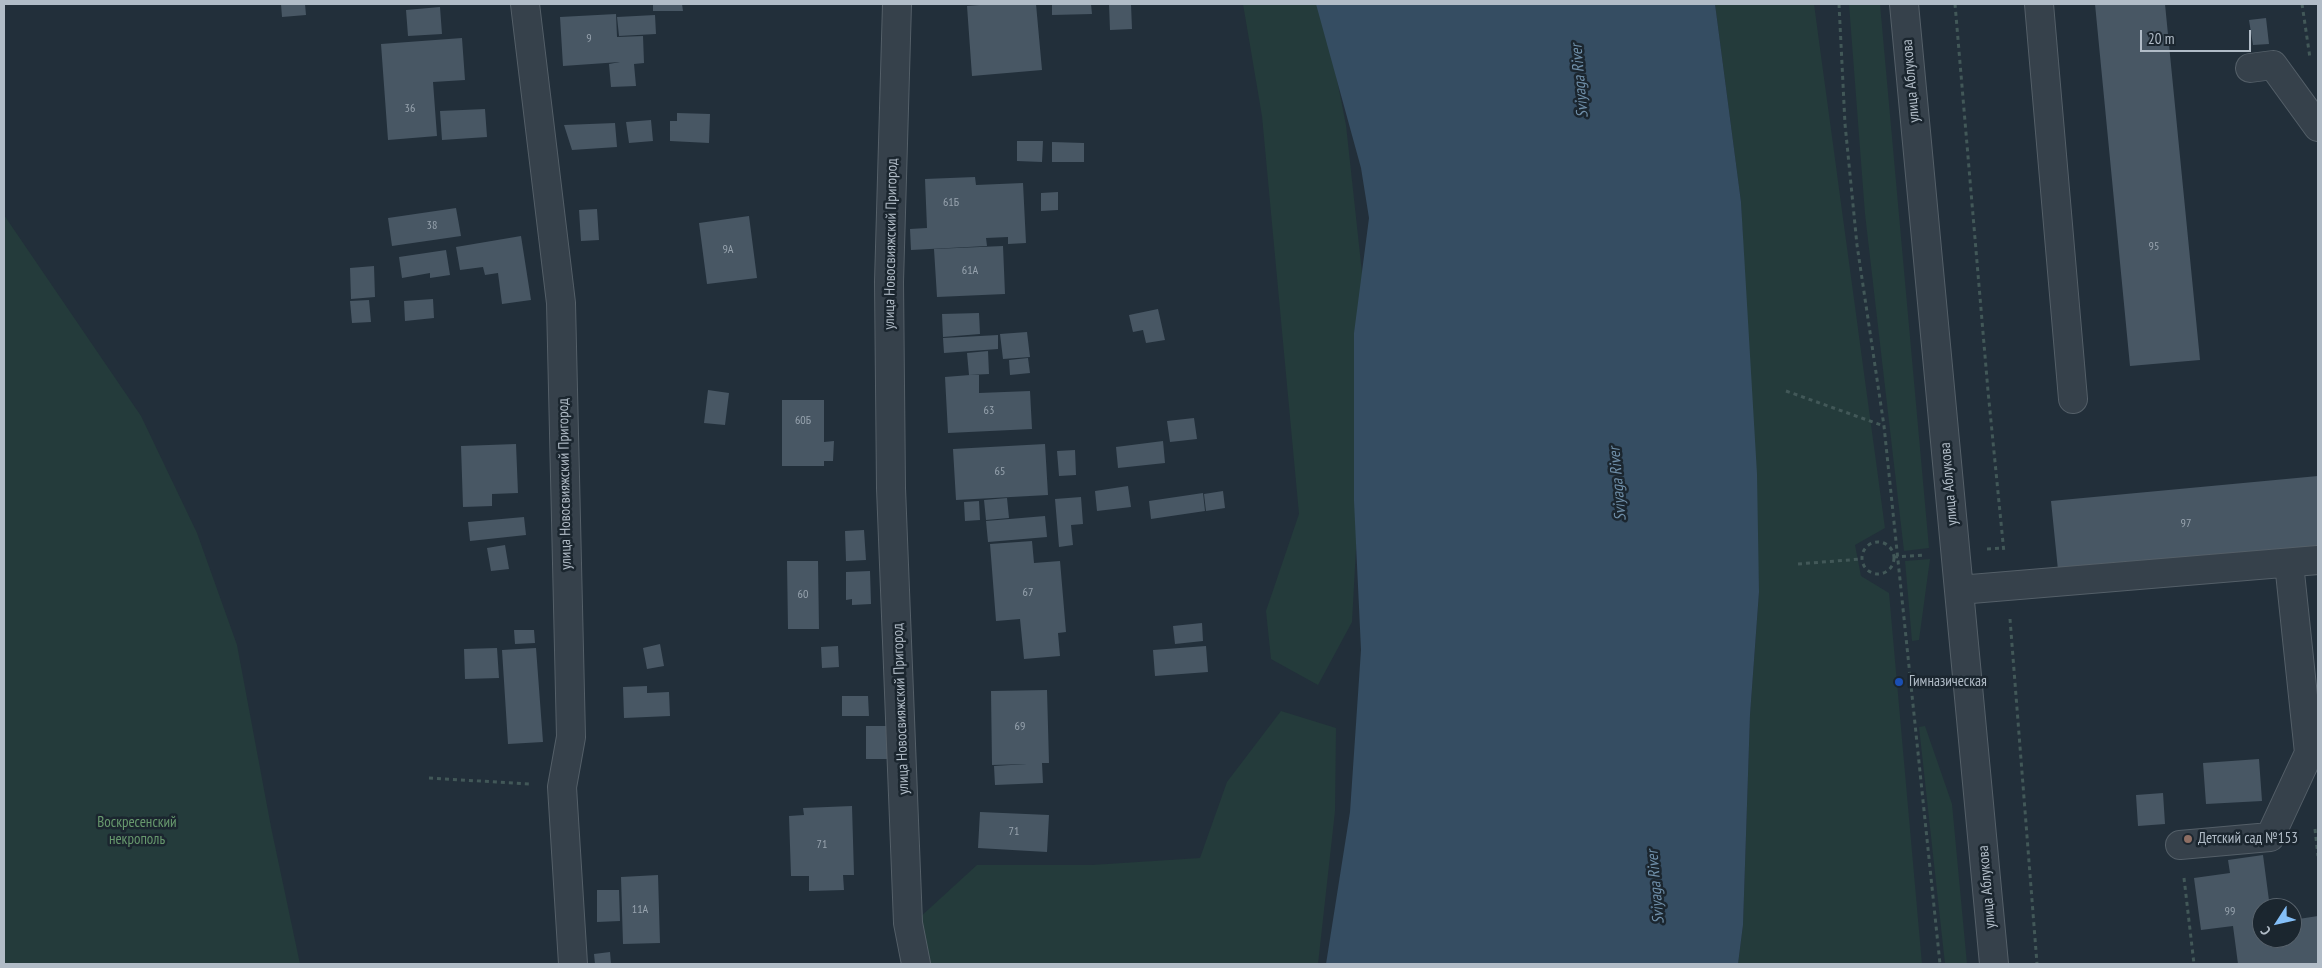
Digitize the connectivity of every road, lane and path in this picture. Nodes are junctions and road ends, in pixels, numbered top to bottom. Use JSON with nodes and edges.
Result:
{"nodes":[{"id":1,"x":525,"y":4,"type":"edge"},
{"id":2,"x":897,"y":4,"type":"edge"},
{"id":3,"x":1839,"y":4,"type":"edge"},
{"id":4,"x":1904,"y":4,"type":"edge"},
{"id":5,"x":1955,"y":4,"type":"edge"},
{"id":6,"x":2039,"y":4,"type":"edge"},
{"id":7,"x":2250,"y":68,"type":"dead end"},
{"id":8,"x":2318,"y":127,"type":"edge"},
{"id":9,"x":1786,"y":391,"type":"dead end"},
{"id":10,"x":2073,"y":399,"type":"dead end"},
{"id":11,"x":1884,"y":426,"type":"junction"},
{"id":12,"x":1896,"y":557,"type":"junction"},
{"id":13,"x":1861,"y":559,"type":"junction"},
{"id":14,"x":2318,"y":560,"type":"edge"},
{"id":15,"x":2289,"y":563,"type":"junction"},
{"id":16,"x":1798,"y":564,"type":"dead end"},
{"id":17,"x":2007,"y":586,"type":"junction"},
{"id":18,"x":1959,"y":590,"type":"junction"},
{"id":19,"x":429,"y":778,"type":"dead end"},
{"id":20,"x":562,"y":787,"type":"junction"},
{"id":21,"x":2315,"y":829,"type":"dead end"},
{"id":22,"x":2180,"y":845,"type":"joint"},
{"id":23,"x":2318,"y":856,"type":"edge"},
{"id":24,"x":573,"y":964,"type":"edge"},
{"id":25,"x":916,"y":964,"type":"edge"},
{"id":26,"x":1940,"y":964,"type":"edge"},
{"id":27,"x":1994,"y":964,"type":"edge"},
{"id":28,"x":2037,"y":964,"type":"edge"},
{"id":29,"x":2194,"y":964,"type":"edge"}],
"edges":[{"from":1,"to":20,"type":"street","name":"улица Новосвияжский Пригород"},
{"from":2,"to":25,"type":"street","name":"улица Новосвияжский Пригород"},
{"from":3,"to":11,"type":"path"},
{"from":4,"to":18,"type":"street","name":"улица Аблукова"},
{"from":5,"to":17,"type":"path"},
{"from":6,"to":10,"type":"street"},
{"from":7,"to":8,"type":"street"},
{"from":9,"to":11,"type":"path"},
{"from":11,"to":12,"type":"path"},
{"from":12,"to":13,"type":"path"},
{"from":12,"to":13,"type":"path"},
{"from":12,"to":26,"type":"path"},
{"from":13,"to":16,"type":"path"},
{"from":14,"to":15,"type":"street"},
{"from":15,"to":17,"type":"street"},
{"from":15,"to":22,"type":"street"},
{"from":17,"to":18,"type":"street"},
{"from":17,"to":28,"type":"path"},
{"from":18,"to":27,"type":"street","name":"улица Аблукова"},
{"from":19,"to":20,"type":"path"},
{"from":20,"to":24,"type":"street","name":"улица Новосвияжский Пригород"},
{"from":21,"to":23,"type":"path"},
{"from":22,"to":29,"type":"path"}]}
